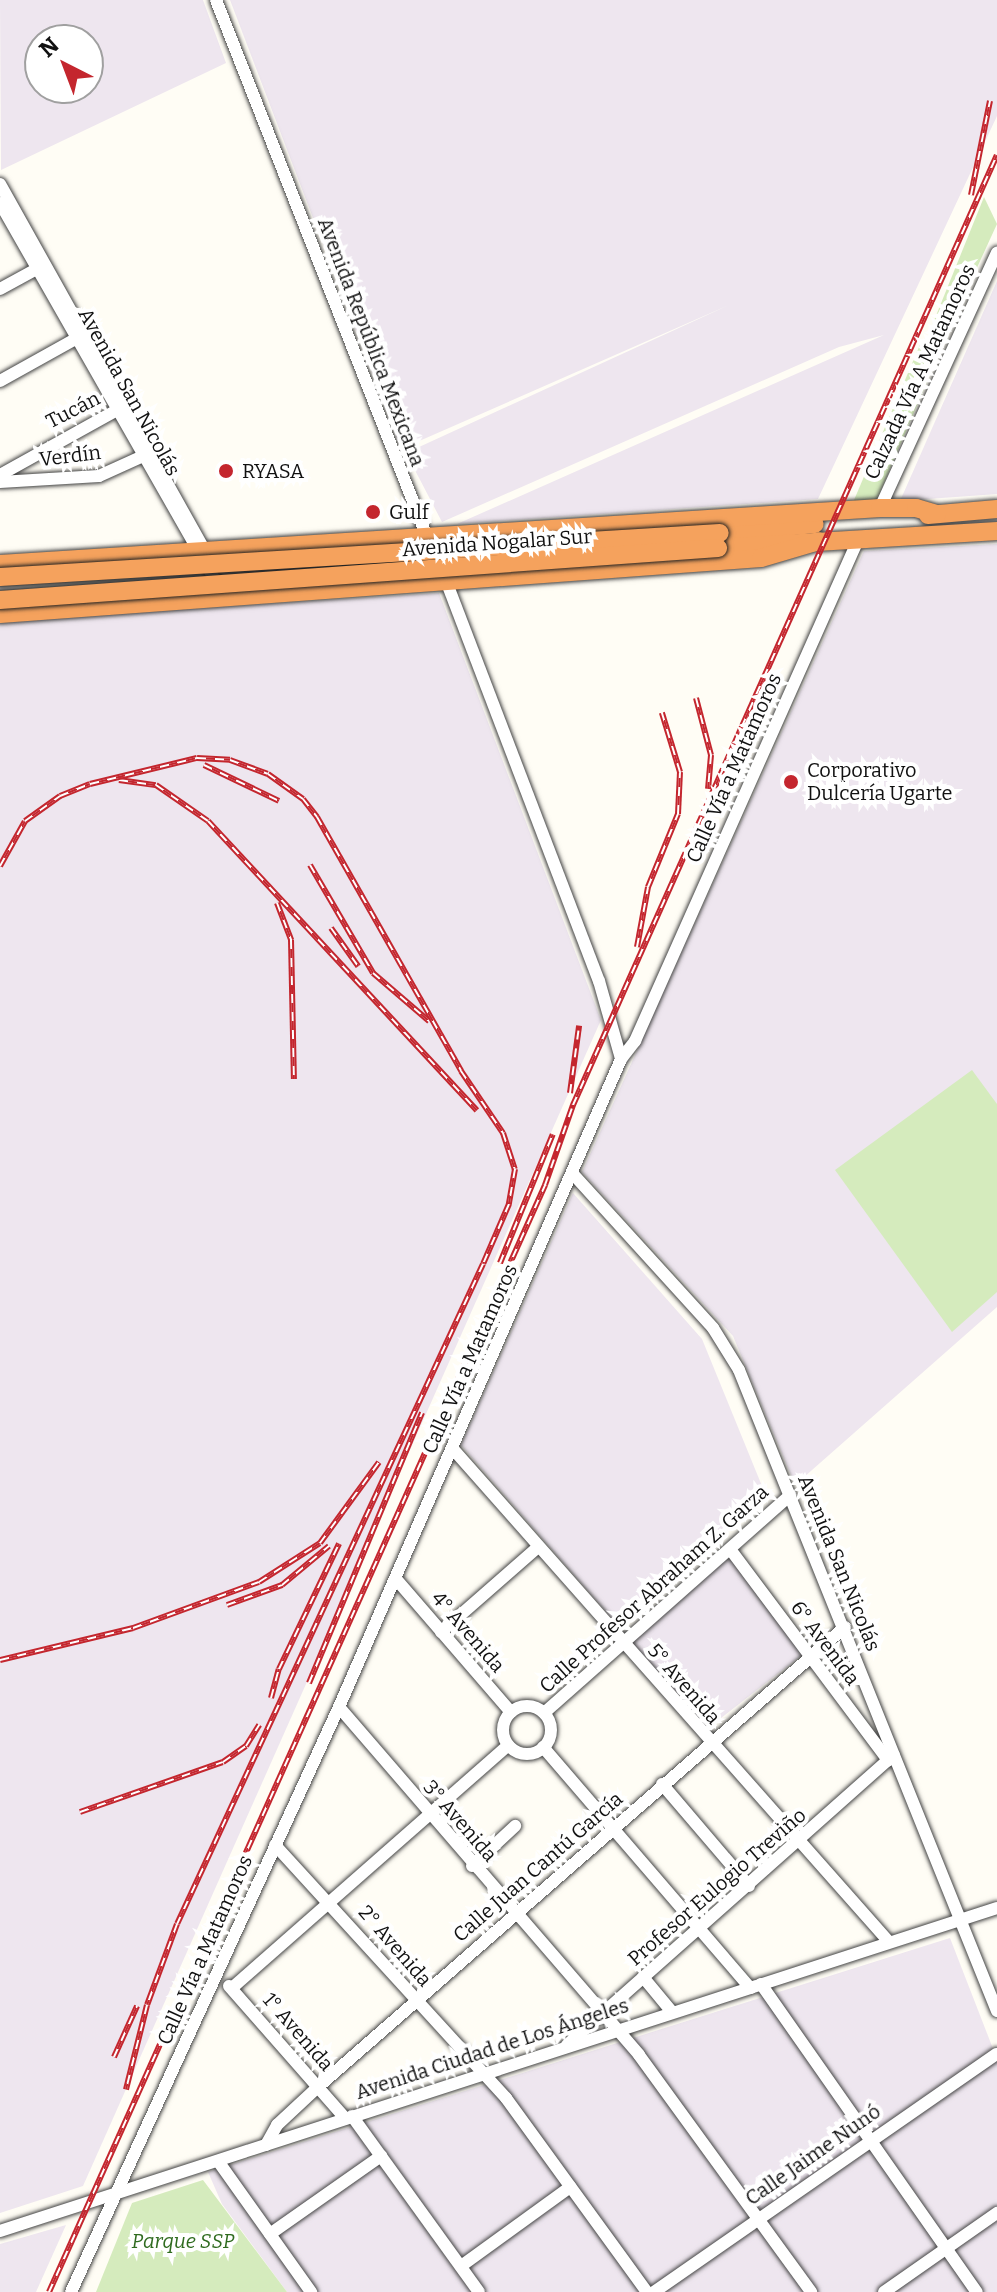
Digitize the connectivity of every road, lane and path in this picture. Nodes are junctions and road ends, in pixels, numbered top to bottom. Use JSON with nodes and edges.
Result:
{"nodes":[{"id":1,"x":216,"y":0,"type":"edge"},
{"id":2,"x":1,"y":194,"type":"edge"},
{"id":3,"x":997,"y":253,"type":"edge"},
{"id":4,"x":41,"y":267,"type":"junction"},
{"id":5,"x":0,"y":289,"type":"edge"},
{"id":6,"x":80,"y":337,"type":"junction"},
{"id":7,"x":0,"y":381,"type":"edge"},
{"id":8,"x":120,"y":409,"type":"junction"},
{"id":9,"x":141,"y":457,"type":"junction"},
{"id":10,"x":0,"y":475,"type":"edge"},
{"id":11,"x":0,"y":482,"type":"edge"},
{"id":12,"x":880,"y":508,"type":"junction"},
{"id":13,"x":997,"y":509,"type":"edge"},
{"id":14,"x":937,"y":514,"type":"junction"},
{"id":15,"x":522,"y":531,"type":"junction"},
{"id":16,"x":997,"y":531,"type":"edge"},
{"id":17,"x":474,"y":533,"type":"junction"},
{"id":18,"x":428,"y":540,"type":"junction"},
{"id":19,"x":719,"y":540,"type":"junction"},
{"id":20,"x":858,"y":540,"type":"junction"},
{"id":21,"x":819,"y":541,"type":"junction"},
{"id":22,"x":358,"y":544,"type":"junction"},
{"id":23,"x":167,"y":555,"type":"junction"},
{"id":24,"x":201,"y":555,"type":"junction"},
{"id":25,"x":0,"y":564,"type":"edge"},
{"id":26,"x":519,"y":576,"type":"junction"},
{"id":27,"x":0,"y":577,"type":"edge"},
{"id":28,"x":447,"y":583,"type":"junction"},
{"id":29,"x":394,"y":587,"type":"junction"},
{"id":30,"x":346,"y":591,"type":"junction"},
{"id":31,"x":226,"y":599,"type":"junction"},
{"id":32,"x":0,"y":600,"type":"edge"},
{"id":33,"x":160,"y":604,"type":"junction"},
{"id":34,"x":0,"y":614,"type":"edge"},
{"id":35,"x":621,"y":1059,"type":"junction"},
{"id":36,"x":573,"y":1174,"type":"junction"},
{"id":37,"x":453,"y":1449,"type":"junction"},
{"id":38,"x":790,"y":1495,"type":"junction"},
{"id":39,"x":538,"y":1547,"type":"junction"},
{"id":40,"x":730,"y":1549,"type":"junction"},
{"id":41,"x":396,"y":1579,"type":"junction"},
{"id":42,"x":845,"y":1627,"type":"junction"},
{"id":43,"x":441,"y":1632,"type":"junction"},
{"id":44,"x":624,"y":1644,"type":"junction"},
{"id":45,"x":810,"y":1655,"type":"junction"},
{"id":46,"x":339,"y":1707,"type":"junction"},
{"id":47,"x":511,"y":1712,"type":"junction"},
{"id":48,"x":544,"y":1713,"type":"junction"},
{"id":49,"x":709,"y":1743,"type":"junction"},
{"id":50,"x":508,"y":1745,"type":"junction"},
{"id":51,"x":543,"y":1747,"type":"junction"},
{"id":52,"x":891,"y":1758,"type":"junction"},
{"id":53,"x":662,"y":1784,"type":"junction"},
{"id":54,"x":428,"y":1816,"type":"junction"},
{"id":55,"x":515,"y":1826,"type":"dead end"},
{"id":56,"x":613,"y":1826,"type":"junction"},
{"id":57,"x":799,"y":1844,"type":"junction"},
{"id":58,"x":275,"y":1845,"type":"junction"},
{"id":59,"x":472,"y":1866,"type":"junction"},
{"id":60,"x":749,"y":1886,"type":"junction"},
{"id":61,"x":330,"y":1903,"type":"junction"},
{"id":62,"x":997,"y":1908,"type":"edge"},
{"id":63,"x":514,"y":1915,"type":"junction"},
{"id":64,"x":961,"y":1920,"type":"junction"},
{"id":65,"x":701,"y":1928,"type":"junction"},
{"id":66,"x":889,"y":1942,"type":"junction"},
{"id":67,"x":643,"y":1977,"type":"junction"},
{"id":68,"x":214,"y":1982,"type":"junction"},
{"id":69,"x":756,"y":1986,"type":"junction"},
{"id":70,"x":233,"y":1987,"type":"junction"},
{"id":71,"x":416,"y":2001,"type":"junction"},
{"id":72,"x":997,"y":2011,"type":"edge"},
{"id":73,"x":672,"y":2012,"type":"junction"},
{"id":74,"x":601,"y":2013,"type":"junction"},
{"id":75,"x":615,"y":2031,"type":"junction"},
{"id":76,"x":565,"y":2048,"type":"junction"},
{"id":77,"x":997,"y":2054,"type":"edge"},
{"id":78,"x":484,"y":2074,"type":"junction"},
{"id":79,"x":319,"y":2086,"type":"junction"},
{"id":80,"x":349,"y":2117,"type":"junction"},
{"id":81,"x":871,"y":2138,"type":"junction"},
{"id":82,"x":266,"y":2145,"type":"junction"},
{"id":83,"x":381,"y":2156,"type":"junction"},
{"id":84,"x":218,"y":2161,"type":"junction"},
{"id":85,"x":570,"y":2187,"type":"junction"},
{"id":86,"x":116,"y":2193,"type":"junction"},
{"id":87,"x":997,"y":2213,"type":"edge"},
{"id":88,"x":758,"y":2217,"type":"junction"},
{"id":89,"x":0,"y":2231,"type":"edge"},
{"id":90,"x":270,"y":2234,"type":"junction"},
{"id":91,"x":946,"y":2248,"type":"junction"},
{"id":92,"x":461,"y":2266,"type":"junction"},
{"id":93,"x":71,"y":2292,"type":"edge"},
{"id":94,"x":311,"y":2292,"type":"edge"},
{"id":95,"x":479,"y":2292,"type":"edge"},
{"id":96,"x":647,"y":2292,"type":"edge"},
{"id":97,"x":654,"y":2292,"type":"edge"},
{"id":98,"x":811,"y":2292,"type":"edge"},
{"id":99,"x":884,"y":2292,"type":"edge"},
{"id":100,"x":977,"y":2292,"type":"edge"}],
"edges":[{"from":1,"to":18,"type":"street","name":"Avenida República Mexicana"},
{"from":2,"to":4,"type":"street","name":"Avenida San Nicolás"},
{"from":3,"to":12,"type":"street","name":"Calzada Vía A Matamoros"},
{"from":4,"to":5,"type":"street"},
{"from":4,"to":6,"type":"street","name":"Avenida San Nicolás"},
{"from":6,"to":7,"type":"street"},
{"from":6,"to":8,"type":"street","name":"Avenida San Nicolás"},
{"from":8,"to":9,"type":"street","name":"Avenida San Nicolás"},
{"from":8,"to":10,"type":"street","name":"Tucán"},
{"from":8,"to":24,"type":"street","name":"Avenida San Nicolás"},
{"from":9,"to":11,"type":"street","name":"Verdín"},
{"from":9,"to":24,"type":"street","name":"Avenida San Nicolás"},
{"from":12,"to":14,"type":"highway"},
{"from":12,"to":15,"type":"highway"},
{"from":13,"to":14,"type":"highway","name":"Avenida Nogalar Sur"},
{"from":14,"to":19,"type":"highway","name":"Avenida Nogalar Sur"},
{"from":15,"to":17,"type":"highway"},
{"from":15,"to":26,"type":"highway"},
{"from":16,"to":20,"type":"highway","name":"Avenida Nogalar Sur"},
{"from":17,"to":18,"type":"highway"},
{"from":17,"to":28,"type":"highway"},
{"from":18,"to":22,"type":"highway"},
{"from":18,"to":28,"type":"street","name":"Avenida República Mexicana"},
{"from":18,"to":29,"type":"highway"},
{"from":19,"to":21,"type":"highway","name":"Avenida Nogalar Sur"},
{"from":19,"to":27,"type":"highway","name":"Avenida Nogalar Sur","bridge":true},
{"from":19,"to":32,"type":"highway","name":"Avenida Nogalar Sur","bridge":true},
{"from":20,"to":21,"type":"highway","name":"Avenida Nogalar Sur"},
{"from":20,"to":35,"type":"street","name":"Calle Vía a Matamoros"},
{"from":21,"to":26,"type":"highway"},
{"from":22,"to":24,"type":"highway"},
{"from":22,"to":30,"type":"highway"},
{"from":23,"to":24,"type":"highway"},
{"from":23,"to":25,"type":"highway"},
{"from":23,"to":33,"type":"highway"},
{"from":24,"to":31,"type":"street","name":"Avenida San Nicolás"},
{"from":24,"to":33,"type":"highway"},
{"from":26,"to":28,"type":"highway"},
{"from":28,"to":29,"type":"highway"},
{"from":28,"to":35,"type":"street","name":"Avenida República Mexicana"},
{"from":29,"to":30,"type":"highway"},
{"from":30,"to":31,"type":"highway"},
{"from":31,"to":33,"type":"highway"},
{"from":33,"to":34,"type":"highway"},
{"from":35,"to":36,"type":"street","name":"Calle Vía a Matamoros"},
{"from":36,"to":37,"type":"street","name":"Calle Vía a Matamoros"},
{"from":36,"to":38,"type":"street","name":"Avenida San Nicolás"},
{"from":37,"to":39,"type":"street","name":"5° Avenida"},
{"from":37,"to":41,"type":"street","name":"Calle Vía a Matamoros"},
{"from":38,"to":40,"type":"street","name":"Calle Profesor Abraham Z. Garza"},
{"from":38,"to":42,"type":"street","name":"Avenida San Nicolás"},
{"from":39,"to":43,"type":"street"},
{"from":39,"to":44,"type":"street","name":"5° Avenida"},
{"from":40,"to":44,"type":"street","name":"Calle Profesor Abraham Z. Garza"},
{"from":40,"to":45,"type":"street","name":"6° Avenida"},
{"from":41,"to":43,"type":"street","name":"4° Avenida"},
{"from":41,"to":46,"type":"street","name":"Calle Vía a Matamoros"},
{"from":42,"to":45,"type":"street","name":"Calle Juan Cantú García"},
{"from":42,"to":52,"type":"street","name":"Avenida San Nicolás"},
{"from":43,"to":47,"type":"street","name":"4° Avenida"},
{"from":44,"to":48,"type":"street","name":"Calle Profesor Abraham Z. Garza"},
{"from":44,"to":49,"type":"street","name":"5° Avenida"},
{"from":45,"to":49,"type":"street","name":"Calle Juan Cantú García"},
{"from":45,"to":52,"type":"street","name":"6° Avenida"},
{"from":46,"to":54,"type":"street","name":"3° Avenida"},
{"from":46,"to":58,"type":"street","name":"Calle Vía a Matamoros"},
{"from":47,"to":48,"type":"street"},
{"from":47,"to":50,"type":"street"},
{"from":48,"to":51,"type":"street"},
{"from":49,"to":53,"type":"street","name":"Calle Juan Cantú García"},
{"from":49,"to":57,"type":"street","name":"5° Avenida"},
{"from":50,"to":51,"type":"street"},
{"from":50,"to":54,"type":"street"},
{"from":51,"to":56,"type":"street"},
{"from":52,"to":57,"type":"street","name":"Profesor Eulogio Treviño"},
{"from":52,"to":64,"type":"street","name":"Avenida San Nicolás"},
{"from":53,"to":56,"type":"street","name":"Calle Juan Cantú García"},
{"from":53,"to":60,"type":"street"},
{"from":54,"to":59,"type":"street","name":"3° Avenida"},
{"from":54,"to":61,"type":"street"},
{"from":55,"to":59,"type":"street"},
{"from":56,"to":63,"type":"street","name":"Calle Juan Cantú García"},
{"from":56,"to":65,"type":"street"},
{"from":57,"to":60,"type":"street","name":"Profesor Eulogio Treviño"},
{"from":57,"to":66,"type":"street","name":"5° Avenida"},
{"from":58,"to":61,"type":"street","name":"2° Avenida"},
{"from":58,"to":68,"type":"street","name":"Calle Vía a Matamoros"},
{"from":59,"to":63,"type":"street","name":"3° Avenida"},
{"from":60,"to":65,"type":"street","name":"Profesor Eulogio Treviño"},
{"from":61,"to":70,"type":"street"},
{"from":61,"to":71,"type":"street","name":"2° Avenida"},
{"from":62,"to":64,"type":"street","name":"Avenida Ciudad de Los Ángeles"},
{"from":63,"to":71,"type":"street","name":"Calle Juan Cantú García"},
{"from":63,"to":74,"type":"street","name":"3° Avenida"},
{"from":64,"to":66,"type":"street","name":"Avenida Ciudad de Los Ángeles"},
{"from":64,"to":72,"type":"street","name":"Avenida San Nicolás"},
{"from":65,"to":67,"type":"street","name":"Profesor Eulogio Treviño"},
{"from":65,"to":69,"type":"street"},
{"from":66,"to":69,"type":"street","name":"Avenida Ciudad de Los Ángeles"},
{"from":67,"to":73,"type":"street"},
{"from":67,"to":74,"type":"street","name":"Profesor Eulogio Treviño"},
{"from":68,"to":70,"type":"street","name":"1° Avenida"},
{"from":68,"to":86,"type":"street","name":"Calle Vía a Matamoros"},
{"from":69,"to":73,"type":"street","name":"Avenida Ciudad de Los Ángeles"},
{"from":69,"to":81,"type":"street"},
{"from":70,"to":79,"type":"street","name":"1° Avenida"},
{"from":71,"to":78,"type":"street","name":"2° Avenida"},
{"from":71,"to":79,"type":"street","name":"Calle Juan Cantú García"},
{"from":73,"to":75,"type":"street","name":"Avenida Ciudad de Los Ángeles"},
{"from":74,"to":75,"type":"street","name":"3° Avenida"},
{"from":74,"to":76,"type":"street","name":"Profesor Eulogio Treviño"},
{"from":75,"to":76,"type":"street","name":"Avenida Ciudad de Los Ángeles"},
{"from":75,"to":88,"type":"street","name":"3° Avenida"},
{"from":76,"to":78,"type":"street","name":"Avenida Ciudad de Los Ángeles"},
{"from":77,"to":81,"type":"street","name":"Calle Jaime Nunó"},
{"from":78,"to":80,"type":"street","name":"Avenida Ciudad de Los Ángeles"},
{"from":78,"to":85,"type":"street","name":"2° Avenida"},
{"from":79,"to":80,"type":"street","name":"1° Avenida"},
{"from":79,"to":82,"type":"street","name":"Calle Juan Cantú García"},
{"from":80,"to":82,"type":"street","name":"Avenida Ciudad de Los Ángeles"},
{"from":80,"to":83,"type":"street","name":"1° Avenida"},
{"from":81,"to":88,"type":"street","name":"Calle Jaime Nunó"},
{"from":81,"to":91,"type":"street"},
{"from":82,"to":84,"type":"street","name":"Avenida Ciudad de Los Ángeles"},
{"from":83,"to":90,"type":"street"},
{"from":83,"to":92,"type":"street","name":"1° Avenida"},
{"from":84,"to":86,"type":"street","name":"Avenida Ciudad de Los Ángeles"},
{"from":84,"to":90,"type":"street"},
{"from":85,"to":92,"type":"street"},
{"from":85,"to":96,"type":"street","name":"2° Avenida"},
{"from":86,"to":89,"type":"street","name":"Avenida Ciudad de Los Ángeles"},
{"from":86,"to":93,"type":"street","name":"Calle Vía a Matamoros"},
{"from":87,"to":91,"type":"street"},
{"from":88,"to":97,"type":"street","name":"Calle Jaime Nunó"},
{"from":88,"to":98,"type":"street","name":"3° Avenida"},
{"from":90,"to":94,"type":"street"},
{"from":91,"to":99,"type":"street"},
{"from":91,"to":100,"type":"street"},
{"from":92,"to":95,"type":"street","name":"1° Avenida"}]}
